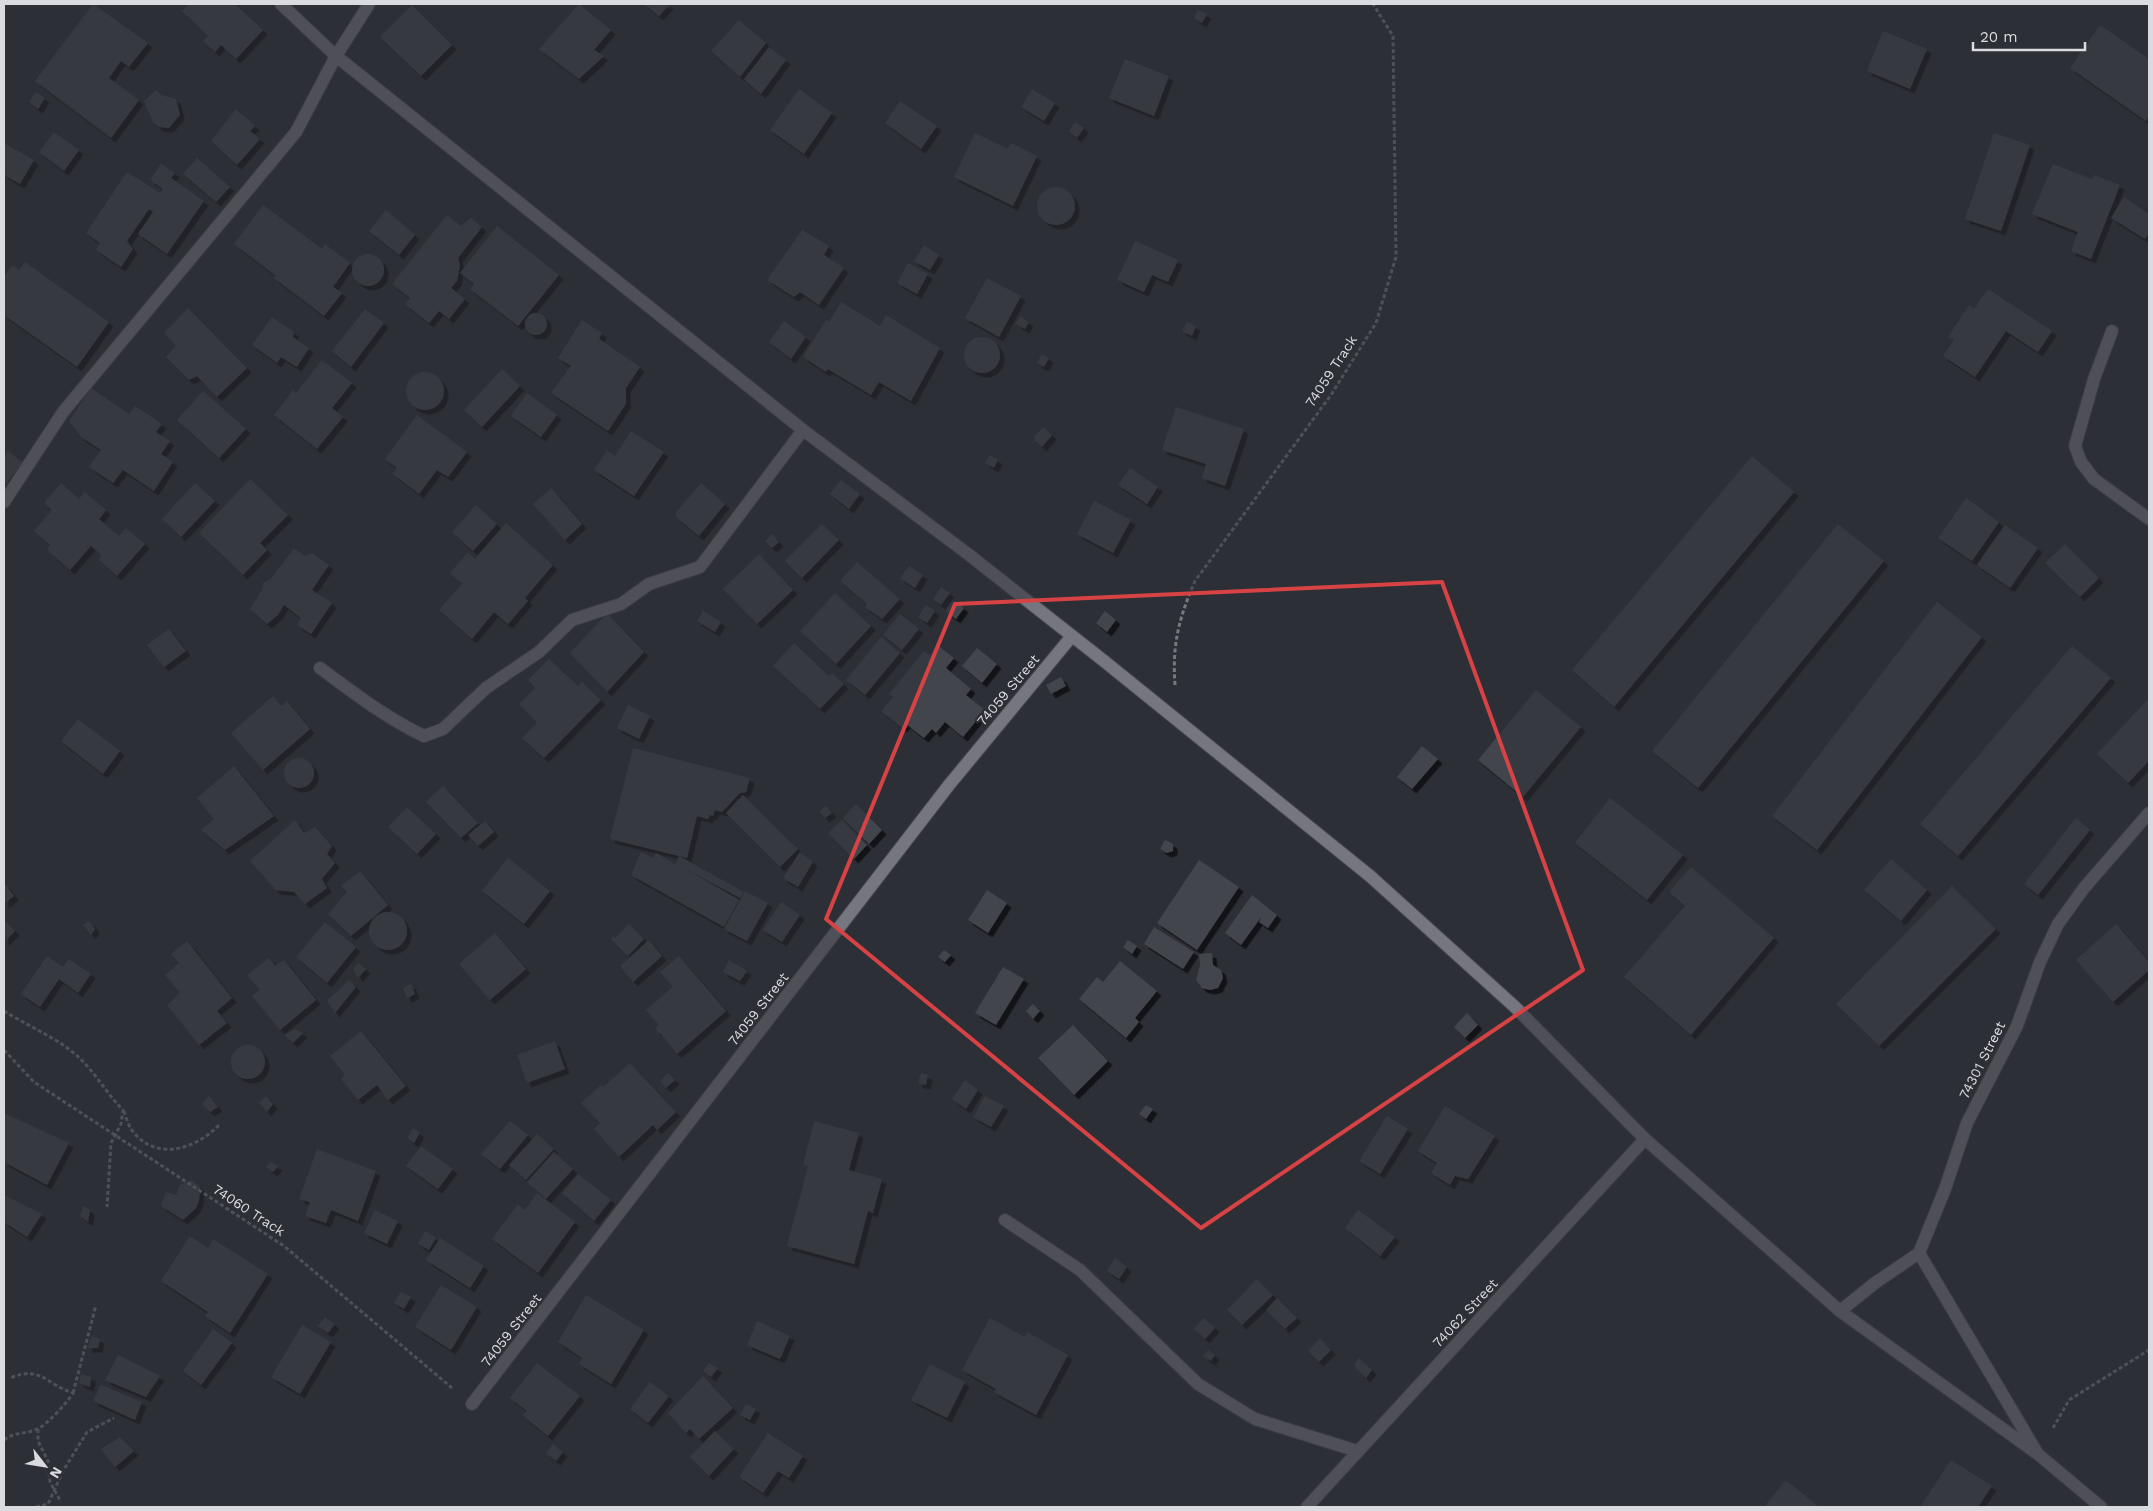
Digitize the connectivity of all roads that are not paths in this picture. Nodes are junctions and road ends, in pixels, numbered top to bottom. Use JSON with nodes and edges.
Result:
{"nodes":[{"id":1,"x":281,"y":4,"type":"edge"},
{"id":2,"x":369,"y":4,"type":"edge"},
{"id":3,"x":336,"y":56,"type":"junction"},
{"id":4,"x":2112,"y":330,"type":"dead end"},
{"id":5,"x":803,"y":430,"type":"junction"},
{"id":6,"x":4,"y":502,"type":"edge"},
{"id":7,"x":2149,"y":519,"type":"edge"},
{"id":8,"x":1072,"y":636,"type":"junction"},
{"id":9,"x":320,"y":668,"type":"dead end"},
{"id":10,"x":2149,"y":813,"type":"edge"},
{"id":11,"x":1645,"y":1139,"type":"junction"},
{"id":12,"x":1005,"y":1220,"type":"dead end"},
{"id":13,"x":1919,"y":1253,"type":"junction"},
{"id":14,"x":1840,"y":1311,"type":"junction"},
{"id":15,"x":472,"y":1404,"type":"road end"},
{"id":16,"x":1356,"y":1451,"type":"junction"},
{"id":17,"x":2039,"y":1455,"type":"junction"},
{"id":18,"x":1307,"y":1507,"type":"edge"},
{"id":19,"x":2101,"y":1507,"type":"edge"}],
"edges":[{"from":1,"to":3,"type":"street"},
{"from":2,"to":3,"type":"street"},
{"from":3,"to":5,"type":"street"},
{"from":3,"to":6,"type":"street"},
{"from":4,"to":7,"type":"street"},
{"from":5,"to":8,"type":"street"},
{"from":5,"to":9,"type":"street"},
{"from":8,"to":11,"type":"street"},
{"from":8,"to":15,"type":"street","name":"74059 Street"},
{"from":10,"to":13,"type":"street","name":"74301 Street"},
{"from":11,"to":14,"type":"street"},
{"from":11,"to":16,"type":"street","name":"74062 Street"},
{"from":12,"to":16,"type":"street"},
{"from":13,"to":14,"type":"street"},
{"from":13,"to":17,"type":"street"},
{"from":14,"to":17,"type":"street"},
{"from":16,"to":18,"type":"street","name":"74062 Street"},
{"from":17,"to":19,"type":"street"}]}
